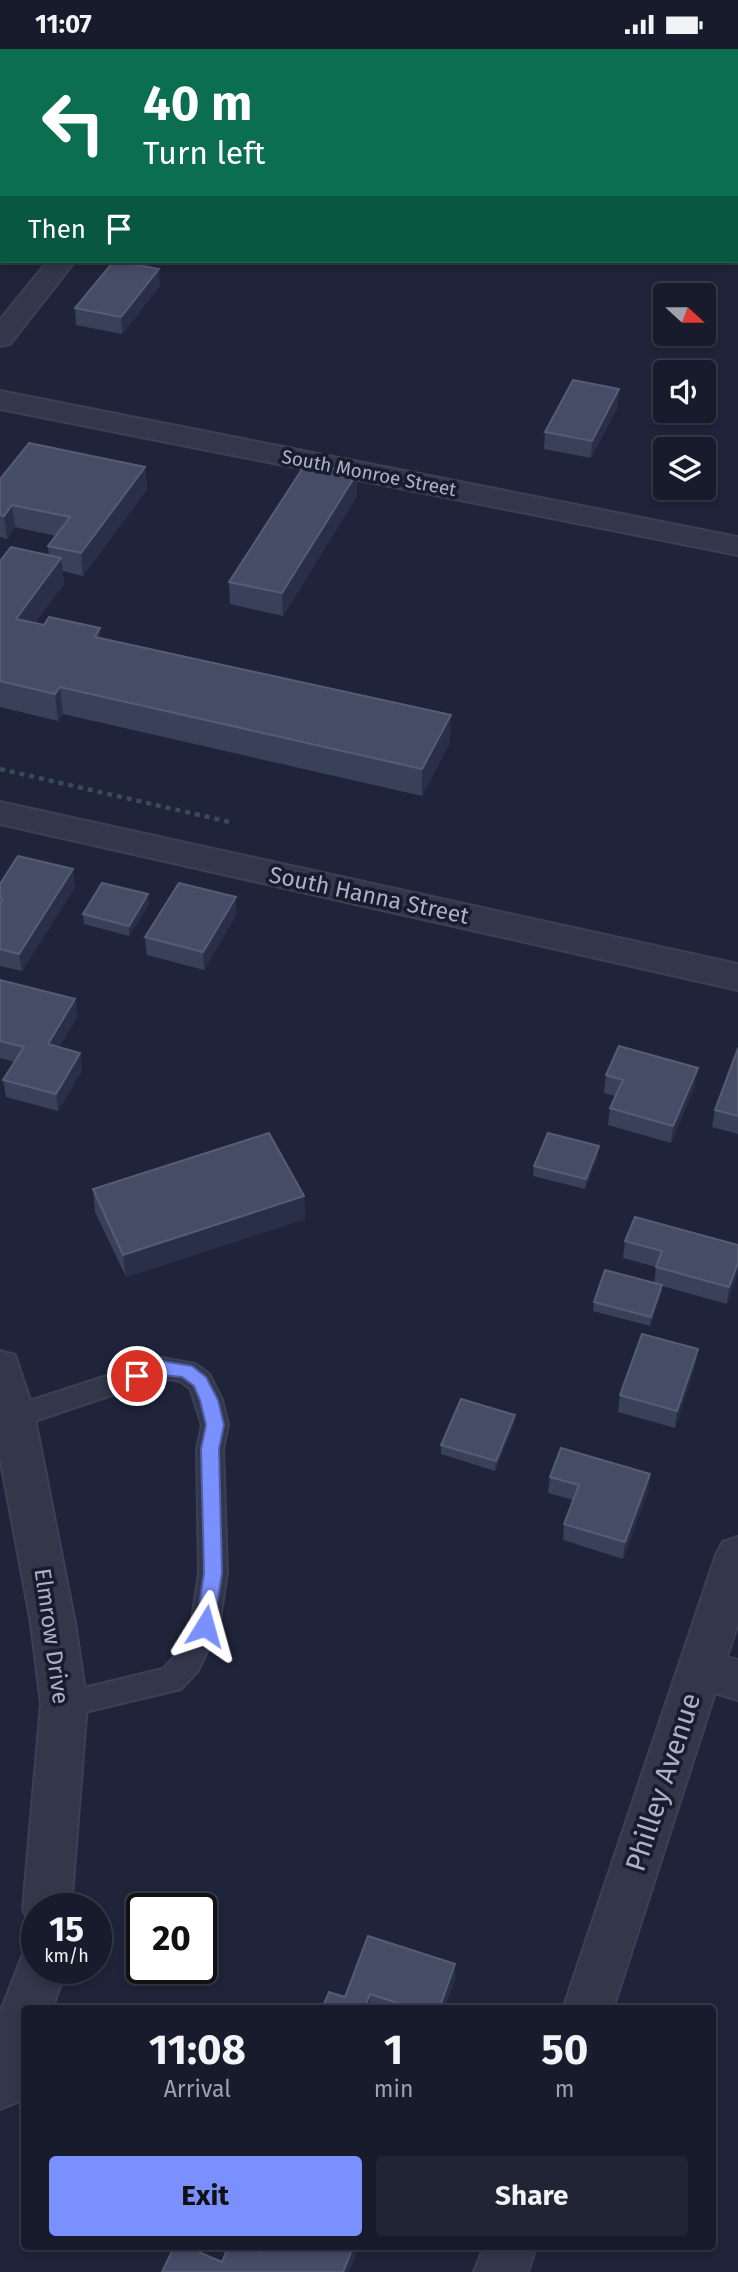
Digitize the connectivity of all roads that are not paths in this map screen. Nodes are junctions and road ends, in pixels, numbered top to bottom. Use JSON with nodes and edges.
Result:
{"nodes":[{"id":1,"x":60,"y":263,"type":"edge"},
{"id":2,"x":0,"y":338,"type":"edge"},
{"id":3,"x":0,"y":400,"type":"edge"},
{"id":4,"x":738,"y":546,"type":"edge"},
{"id":5,"x":0,"y":813,"type":"edge"},
{"id":6,"x":738,"y":977,"type":"edge"},
{"id":7,"x":0,"y":1367,"type":"edge"},
{"id":8,"x":14,"y":1417,"type":"junction"},
{"id":9,"x":738,"y":1555,"type":"edge"},
{"id":10,"x":719,"y":1675,"type":"edge"},
{"id":11,"x":64,"y":1704,"type":"junction"},
{"id":12,"x":48,"y":1893,"type":"edge"},
{"id":13,"x":36,"y":1984,"type":"edge"},
{"id":14,"x":28,"y":2005,"type":"edge"},
{"id":15,"x":590,"y":2005,"type":"edge"},
{"id":16,"x":21,"y":2024,"type":"edge"},
{"id":17,"x":0,"y":2084,"type":"edge"},
{"id":18,"x":509,"y":2250,"type":"edge"},
{"id":19,"x":502,"y":2272,"type":"edge"}],
"edges":[{"from":1,"to":2,"type":"street"},
{"from":3,"to":4,"type":"street","name":"South Monroe Street"},
{"from":5,"to":6,"type":"street","name":"South Hanna Street"},
{"from":7,"to":8,"type":"street","name":"Elmrow Drive"},
{"from":8,"to":11,"type":"street","name":"Elmrow Drive"},
{"from":8,"to":11,"type":"lane"},
{"from":9,"to":10,"type":"street","name":"Philley Avenue"},
{"from":10,"to":15,"type":"street","name":"Philley Avenue"},
{"from":11,"to":12,"type":"street","name":"Elmrow Drive"},
{"from":13,"to":14,"type":"street"},
{"from":16,"to":17,"type":"street"},
{"from":18,"to":19,"type":"street"}]}
